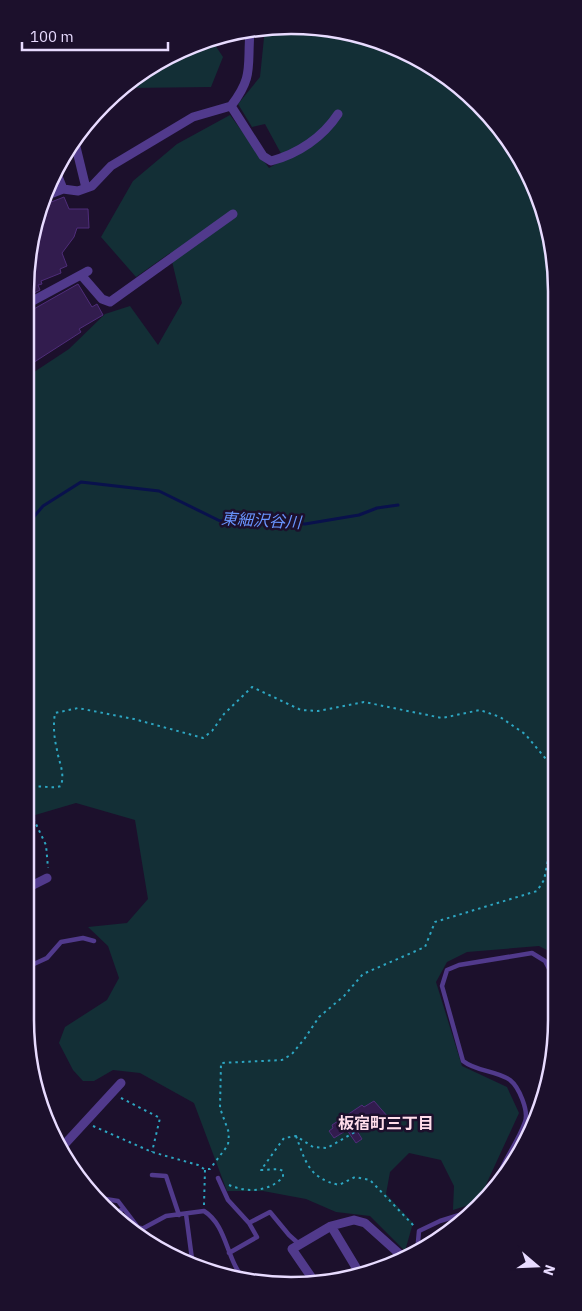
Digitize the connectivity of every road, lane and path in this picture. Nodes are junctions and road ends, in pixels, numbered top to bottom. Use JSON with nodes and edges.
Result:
{"nodes":[{"id":1,"x":250,"y":37,"type":"edge"},
{"id":2,"x":231,"y":106,"type":"junction"},
{"id":3,"x":338,"y":114,"type":"dead end"},
{"id":4,"x":76,"y":149,"type":"edge"},
{"id":5,"x":59,"y":179,"type":"edge"},
{"id":6,"x":86,"y":188,"type":"junction"},
{"id":7,"x":63,"y":189,"type":"junction"},
{"id":8,"x":53,"y":193,"type":"edge"},
{"id":9,"x":233,"y":214,"type":"dead end"},
{"id":10,"x":34,"y":300,"type":"edge"},
{"id":11,"x":548,"y":761,"type":"edge"},
{"id":12,"x":34,"y":786,"type":"edge"},
{"id":13,"x":34,"y":820,"type":"edge"},
{"id":14,"x":548,"y":860,"type":"edge"},
{"id":15,"x":47,"y":878,"type":"joint"},
{"id":16,"x":34,"y":884,"type":"edge"},
{"id":17,"x":94,"y":941,"type":"dead end"},
{"id":18,"x":34,"y":964,"type":"edge"},
{"id":19,"x":548,"y":967,"type":"edge"},
{"id":20,"x":120,"y":1084,"type":"dead end"},
{"id":21,"x":112,"y":1093,"type":"junction"},
{"id":22,"x":526,"y":1121,"type":"joint"},
{"id":23,"x":84,"y":1122,"type":"junction"},
{"id":24,"x":366,"y":1125,"type":"dead end"},
{"id":25,"x":296,"y":1136,"type":"junction"},
{"id":26,"x":65,"y":1144,"type":"edge"},
{"id":27,"x":152,"y":1152,"type":"junction"},
{"id":28,"x":205,"y":1169,"type":"junction"},
{"id":29,"x":500,"y":1170,"type":"edge"},
{"id":30,"x":152,"y":1175,"type":"dead end"},
{"id":31,"x":218,"y":1178,"type":"joint"},
{"id":32,"x":106,"y":1199,"type":"edge"},
{"id":33,"x":123,"y":1209,"type":"junction"},
{"id":34,"x":119,"y":1211,"type":"edge"},
{"id":35,"x":204,"y":1211,"type":"junction"},
{"id":36,"x":186,"y":1214,"type":"junction"},
{"id":37,"x":179,"y":1215,"type":"junction"},
{"id":38,"x":458,"y":1215,"type":"edge"},
{"id":39,"x":249,"y":1223,"type":"junction"},
{"id":40,"x":133,"y":1224,"type":"edge"},
{"id":41,"x":331,"y":1226,"type":"junction"},
{"id":42,"x":144,"y":1231,"type":"edge"},
{"id":43,"x":419,"y":1231,"type":"junction"},
{"id":44,"x":299,"y":1244,"type":"junction"},
{"id":45,"x":418,"y":1244,"type":"edge"},
{"id":46,"x":229,"y":1253,"type":"junction"},
{"id":47,"x":399,"y":1254,"type":"edge"},
{"id":48,"x":192,"y":1257,"type":"edge"},
{"id":49,"x":357,"y":1268,"type":"edge"},
{"id":50,"x":240,"y":1272,"type":"edge"},
{"id":51,"x":311,"y":1277,"type":"edge"}],
"edges":[{"from":1,"to":2,"type":"street"},
{"from":2,"to":3,"type":"street"},
{"from":2,"to":6,"type":"street"},
{"from":4,"to":6,"type":"street"},
{"from":5,"to":7,"type":"street"},
{"from":6,"to":7,"type":"street"},
{"from":7,"to":8,"type":"street"},
{"from":9,"to":10,"type":"street"},
{"from":11,"to":12,"type":"path"},
{"from":13,"to":15,"type":"path"},
{"from":14,"to":28,"type":"path"},
{"from":15,"to":16,"type":"street"},
{"from":17,"to":18,"type":"lane"},
{"from":19,"to":22,"type":"lane"},
{"from":20,"to":21,"type":"street"},
{"from":21,"to":23,"type":"street"},
{"from":21,"to":27,"type":"path"},
{"from":22,"to":29,"type":"lane"},
{"from":23,"to":26,"type":"street"},
{"from":23,"to":27,"type":"path"},
{"from":24,"to":25,"type":"path"},
{"from":25,"to":31,"type":"path"},
{"from":25,"to":43,"type":"path"},
{"from":27,"to":28,"type":"path"},
{"from":28,"to":35,"type":"path"},
{"from":30,"to":37,"type":"lane"},
{"from":31,"to":39,"type":"lane"},
{"from":32,"to":33,"type":"lane"},
{"from":33,"to":34,"type":"lane"},
{"from":33,"to":40,"type":"lane"},
{"from":35,"to":36,"type":"lane"},
{"from":35,"to":46,"type":"lane"},
{"from":36,"to":37,"type":"lane"},
{"from":36,"to":48,"type":"lane"},
{"from":37,"to":42,"type":"lane"},
{"from":38,"to":43,"type":"lane"},
{"from":39,"to":44,"type":"lane"},
{"from":39,"to":46,"type":"lane"},
{"from":41,"to":44,"type":"street"},
{"from":41,"to":47,"type":"street"},
{"from":41,"to":49,"type":"street"},
{"from":43,"to":45,"type":"lane"},
{"from":44,"to":51,"type":"street"},
{"from":46,"to":50,"type":"lane"}]}
